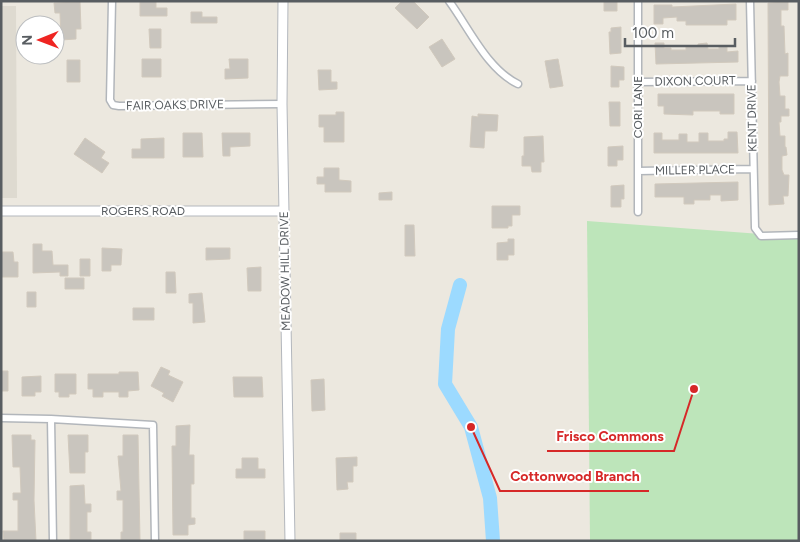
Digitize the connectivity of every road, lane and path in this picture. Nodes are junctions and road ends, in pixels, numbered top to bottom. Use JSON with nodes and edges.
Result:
{"nodes":[{"id":1,"x":112,"y":1,"type":"edge"},
{"id":2,"x":284,"y":1,"type":"edge"},
{"id":3,"x":450,"y":1,"type":"edge"},
{"id":4,"x":638,"y":1,"type":"edge"},
{"id":5,"x":750,"y":1,"type":"edge"},
{"id":6,"x":752,"y":81,"type":"junction"},
{"id":7,"x":638,"y":82,"type":"junction"},
{"id":8,"x":518,"y":84,"type":"dead end"},
{"id":9,"x":282,"y":104,"type":"junction"},
{"id":10,"x":753,"y":169,"type":"junction"},
{"id":11,"x":638,"y":171,"type":"junction"},
{"id":12,"x":1,"y":211,"type":"edge"},
{"id":13,"x":284,"y":211,"type":"junction"},
{"id":14,"x":638,"y":212,"type":"dead end"},
{"id":15,"x":799,"y":235,"type":"edge"},
{"id":16,"x":1,"y":418,"type":"edge"},
{"id":17,"x":51,"y":418,"type":"junction"},
{"id":18,"x":52,"y":541,"type":"edge"},
{"id":19,"x":155,"y":541,"type":"edge"},
{"id":20,"x":290,"y":541,"type":"edge"}],
"edges":[{"from":1,"to":9,"type":"street","name":"FAIR OAKS DRIVE"},
{"from":2,"to":9,"type":"street","name":"MEADOW HILL DRIVE"},
{"from":3,"to":8,"type":"street"},
{"from":4,"to":7,"type":"street","name":"CORI LANE"},
{"from":5,"to":6,"type":"street","name":"KENT DRIVE"},
{"from":6,"to":7,"type":"street","name":"DIXON COURT"},
{"from":6,"to":10,"type":"street","name":"KENT DRIVE"},
{"from":7,"to":11,"type":"street","name":"CORI LANE"},
{"from":9,"to":13,"type":"street","name":"MEADOW HILL DRIVE"},
{"from":10,"to":11,"type":"street","name":"MILLER PLACE"},
{"from":10,"to":15,"type":"street","name":"KENT DRIVE"},
{"from":11,"to":14,"type":"street","name":"CORI LANE"},
{"from":12,"to":13,"type":"street","name":"ROGERS ROAD"},
{"from":13,"to":20,"type":"street","name":"MEADOW HILL DRIVE"},
{"from":16,"to":17,"type":"street"},
{"from":17,"to":18,"type":"street"},
{"from":17,"to":19,"type":"street"}]}
